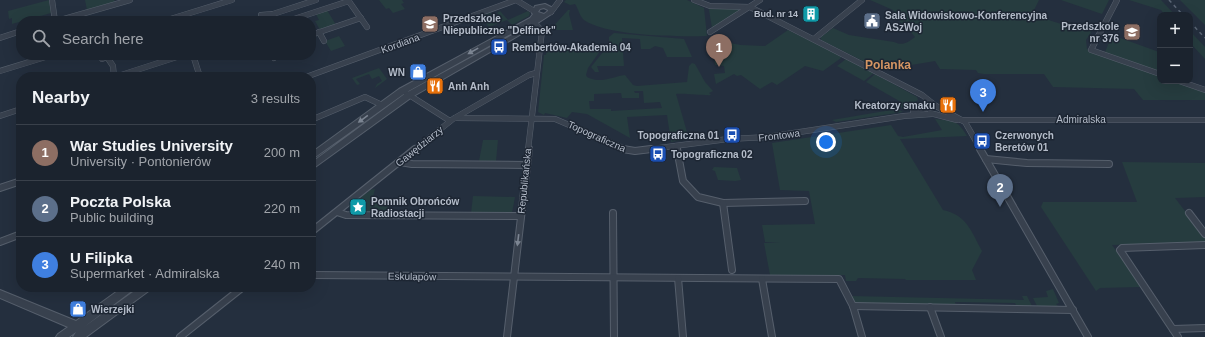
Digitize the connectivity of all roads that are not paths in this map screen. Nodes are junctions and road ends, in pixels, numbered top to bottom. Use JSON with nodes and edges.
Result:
{"nodes":[{"id":1,"x":52,"y":0,"type":"edge"},
{"id":2,"x":130,"y":0,"type":"edge"},
{"id":3,"x":232,"y":0,"type":"edge"},
{"id":4,"x":316,"y":0,"type":"edge"},
{"id":5,"x":516,"y":0,"type":"edge"},
{"id":6,"x":559,"y":0,"type":"edge"},
{"id":7,"x":694,"y":0,"type":"edge"},
{"id":8,"x":760,"y":0,"type":"edge"},
{"id":9,"x":862,"y":0,"type":"edge"},
{"id":10,"x":1117,"y":0,"type":"edge"},
{"id":11,"x":349,"y":1,"type":"edge"},
{"id":12,"x":750,"y":6,"type":"junction"},
{"id":13,"x":540,"y":13,"type":"edge"},
{"id":14,"x":182,"y":15,"type":"joint"},
{"id":15,"x":261,"y":15,"type":"dead end"},
{"id":16,"x":55,"y":16,"type":"edge"},
{"id":17,"x":74,"y":16,"type":"edge"},
{"id":18,"x":179,"y":16,"type":"edge"},
{"id":19,"x":303,"y":16,"type":"edge"},
{"id":20,"x":544,"y":16,"type":"dead end"},
{"id":21,"x":361,"y":18,"type":"junction"},
{"id":22,"x":367,"y":27,"type":"dead end"},
{"id":23,"x":319,"y":32,"type":"junction"},
{"id":24,"x":710,"y":32,"type":"dead end"},
{"id":25,"x":16,"y":33,"type":"edge"},
{"id":26,"x":316,"y":33,"type":"edge"},
{"id":27,"x":0,"y":38,"type":"edge"},
{"id":28,"x":814,"y":38,"type":"junction"},
{"id":29,"x":324,"y":41,"type":"dead end"},
{"id":30,"x":36,"y":60,"type":"edge"},
{"id":31,"x":109,"y":60,"type":"edge"},
{"id":32,"x":167,"y":60,"type":"edge"},
{"id":33,"x":195,"y":60,"type":"edge"},
{"id":34,"x":0,"y":71,"type":"edge"},
{"id":35,"x":114,"y":72,"type":"edge"},
{"id":36,"x":130,"y":72,"type":"edge"},
{"id":37,"x":198,"y":72,"type":"edge"},
{"id":38,"x":316,"y":73,"type":"edge"},
{"id":39,"x":536,"y":73,"type":"junction"},
{"id":40,"x":1157,"y":73,"type":"edge"},
{"id":41,"x":1188,"y":84,"type":"edge"},
{"id":42,"x":1205,"y":90,"type":"edge"},
{"id":43,"x":402,"y":91,"type":"junction"},
{"id":44,"x":409,"y":95,"type":"junction"},
{"id":45,"x":382,"y":105,"type":"junction"},
{"id":46,"x":931,"y":105,"type":"junction"},
{"id":47,"x":943,"y":109,"type":"junction"},
{"id":48,"x":16,"y":111,"type":"edge"},
{"id":49,"x":932,"y":114,"type":"junction"},
{"id":50,"x":0,"y":116,"type":"edge"},
{"id":51,"x":904,"y":116,"type":"junction"},
{"id":52,"x":940,"y":116,"type":"junction"},
{"id":53,"x":316,"y":118,"type":"edge"},
{"id":54,"x":531,"y":118,"type":"junction"},
{"id":55,"x":453,"y":119,"type":"junction"},
{"id":56,"x":960,"y":120,"type":"junction"},
{"id":57,"x":1205,"y":120,"type":"edge"},
{"id":58,"x":676,"y":146,"type":"junction"},
{"id":59,"x":316,"y":153,"type":"edge"},
{"id":60,"x":987,"y":161,"type":"junction"},
{"id":61,"x":400,"y":162,"type":"junction"},
{"id":62,"x":316,"y":163,"type":"edge"},
{"id":63,"x":525,"y":164,"type":"junction"},
{"id":64,"x":1109,"y":164,"type":"dead end"},
{"id":65,"x":16,"y":183,"type":"edge"},
{"id":66,"x":0,"y":188,"type":"edge"},
{"id":67,"x":805,"y":202,"type":"dead end"},
{"id":68,"x":723,"y":203,"type":"junction"},
{"id":69,"x":337,"y":212,"type":"junction"},
{"id":70,"x":613,"y":213,"type":"dead end"},
{"id":71,"x":1189,"y":213,"type":"dead end"},
{"id":72,"x":520,"y":216,"type":"junction"},
{"id":73,"x":316,"y":228,"type":"edge"},
{"id":74,"x":1205,"y":234,"type":"edge"},
{"id":75,"x":16,"y":236,"type":"edge"},
{"id":76,"x":0,"y":242,"type":"edge"},
{"id":77,"x":1205,"y":245,"type":"edge"},
{"id":78,"x":732,"y":270,"type":"dead end"},
{"id":79,"x":316,"y":275,"type":"edge"},
{"id":80,"x":513,"y":277,"type":"junction"},
{"id":81,"x":613,"y":277,"type":"junction"},
{"id":82,"x":678,"y":278,"type":"junction"},
{"id":83,"x":762,"y":279,"type":"junction"},
{"id":84,"x":123,"y":292,"type":"edge"},
{"id":85,"x":140,"y":292,"type":"edge"},
{"id":86,"x":237,"y":292,"type":"edge"},
{"id":87,"x":0,"y":294,"type":"edge"},
{"id":88,"x":853,"y":306,"type":"junction"},
{"id":89,"x":930,"y":307,"type":"junction"},
{"id":90,"x":1073,"y":310,"type":"junction"},
{"id":91,"x":76,"y":326,"type":"junction"},
{"id":92,"x":1205,"y":328,"type":"edge"},
{"id":93,"x":1173,"y":329,"type":"junction"},
{"id":94,"x":81,"y":335,"type":"edge"},
{"id":95,"x":61,"y":337,"type":"edge"},
{"id":96,"x":180,"y":337,"type":"edge"},
{"id":97,"x":507,"y":337,"type":"edge"},
{"id":98,"x":614,"y":337,"type":"edge"},
{"id":99,"x":683,"y":337,"type":"edge"},
{"id":100,"x":772,"y":337,"type":"edge"},
{"id":101,"x":862,"y":337,"type":"edge"},
{"id":102,"x":941,"y":337,"type":"edge"},
{"id":103,"x":1088,"y":337,"type":"edge"},
{"id":104,"x":1178,"y":337,"type":"edge"}],
"edges":[{"from":1,"to":16,"type":"street"},
{"from":2,"to":17,"type":"street"},
{"from":3,"to":14,"type":"street"},
{"from":4,"to":15,"type":"street"},
{"from":5,"to":13,"type":"street"},
{"from":5,"to":38,"type":"street","name":"Kordiana"},
{"from":6,"to":13,"type":"street"},
{"from":7,"to":12,"type":"street"},
{"from":8,"to":12,"type":"street"},
{"from":9,"to":28,"type":"street"},
{"from":10,"to":40,"type":"street"},
{"from":11,"to":19,"type":"street"},
{"from":11,"to":21,"type":"street"},
{"from":12,"to":24,"type":"street"},
{"from":12,"to":28,"type":"street"},
{"from":13,"to":20,"type":"street"},
{"from":13,"to":39,"type":"street","name":"Republikańska"},
{"from":13,"to":43,"type":"street","one_way":true},
{"from":13,"to":44,"type":"street"},
{"from":14,"to":18,"type":"street"},
{"from":21,"to":22,"type":"street"},
{"from":21,"to":23,"type":"street"},
{"from":23,"to":26,"type":"street"},
{"from":23,"to":29,"type":"street"},
{"from":25,"to":27,"type":"street"},
{"from":28,"to":46,"type":"street"},
{"from":30,"to":34,"type":"street"},
{"from":31,"to":35,"type":"street"},
{"from":32,"to":36,"type":"street"},
{"from":33,"to":37,"type":"street"},
{"from":39,"to":54,"type":"street","name":"Republikańska"},
{"from":39,"to":55,"type":"street","name":"Gawędziarzy"},
{"from":41,"to":42,"type":"street"},
{"from":43,"to":44,"type":"street"},
{"from":43,"to":45,"type":"street"},
{"from":44,"to":55,"type":"street"},
{"from":44,"to":62,"type":"street"},
{"from":45,"to":53,"type":"street"},
{"from":45,"to":59,"type":"street","one_way":true},
{"from":46,"to":47,"type":"street"},
{"from":46,"to":49,"type":"street"},
{"from":46,"to":51,"type":"street","name":"Frontowa"},
{"from":47,"to":52,"type":"street"},
{"from":47,"to":56,"type":"street"},
{"from":48,"to":50,"type":"street"},
{"from":49,"to":51,"type":"street","name":"Frontowa"},
{"from":49,"to":52,"type":"street","name":"Frontowa"},
{"from":51,"to":58,"type":"street","name":"Frontowa"},
{"from":52,"to":56,"type":"street","name":"Frontowa"},
{"from":54,"to":55,"type":"street","name":"Topograficzna"},
{"from":54,"to":58,"type":"street","name":"Topograficzna"},
{"from":54,"to":63,"type":"street","name":"Republikańska"},
{"from":55,"to":61,"type":"street","name":"Gawędziarzy"},
{"from":56,"to":57,"type":"street","name":"Admiralska"},
{"from":56,"to":60,"type":"street"},
{"from":58,"to":68,"type":"street"},
{"from":60,"to":64,"type":"street"},
{"from":60,"to":90,"type":"street"},
{"from":61,"to":63,"type":"street"},
{"from":61,"to":69,"type":"street","name":"Gawędziarzy"},
{"from":63,"to":72,"type":"street","name":"Republikańska"},
{"from":65,"to":66,"type":"street"},
{"from":67,"to":68,"type":"street"},
{"from":68,"to":78,"type":"street"},
{"from":69,"to":72,"type":"street"},
{"from":69,"to":73,"type":"street","name":"Gawędziarzy"},
{"from":70,"to":81,"type":"street"},
{"from":71,"to":74,"type":"street"},
{"from":72,"to":80,"type":"street","name":"Republikańska","one_way":true},
{"from":75,"to":76,"type":"street"},
{"from":77,"to":93,"type":"street"},
{"from":79,"to":80,"type":"street","name":"Eskulapów"},
{"from":80,"to":81,"type":"street","name":"Eskulapów"},
{"from":80,"to":97,"type":"street","name":"Republikańska"},
{"from":81,"to":82,"type":"street","name":"Eskulapów"},
{"from":81,"to":98,"type":"street"},
{"from":82,"to":83,"type":"street","name":"Eskulapów"},
{"from":82,"to":99,"type":"street"},
{"from":83,"to":88,"type":"street","name":"Eskulapów"},
{"from":83,"to":100,"type":"street"},
{"from":84,"to":91,"type":"street"},
{"from":85,"to":94,"type":"street"},
{"from":86,"to":96,"type":"street"},
{"from":87,"to":91,"type":"street"},
{"from":88,"to":89,"type":"street"},
{"from":88,"to":101,"type":"street"},
{"from":89,"to":90,"type":"street"},
{"from":89,"to":102,"type":"street"},
{"from":90,"to":103,"type":"street"},
{"from":91,"to":94,"type":"street"},
{"from":91,"to":95,"type":"street"},
{"from":92,"to":93,"type":"street"},
{"from":93,"to":104,"type":"street"}]}
